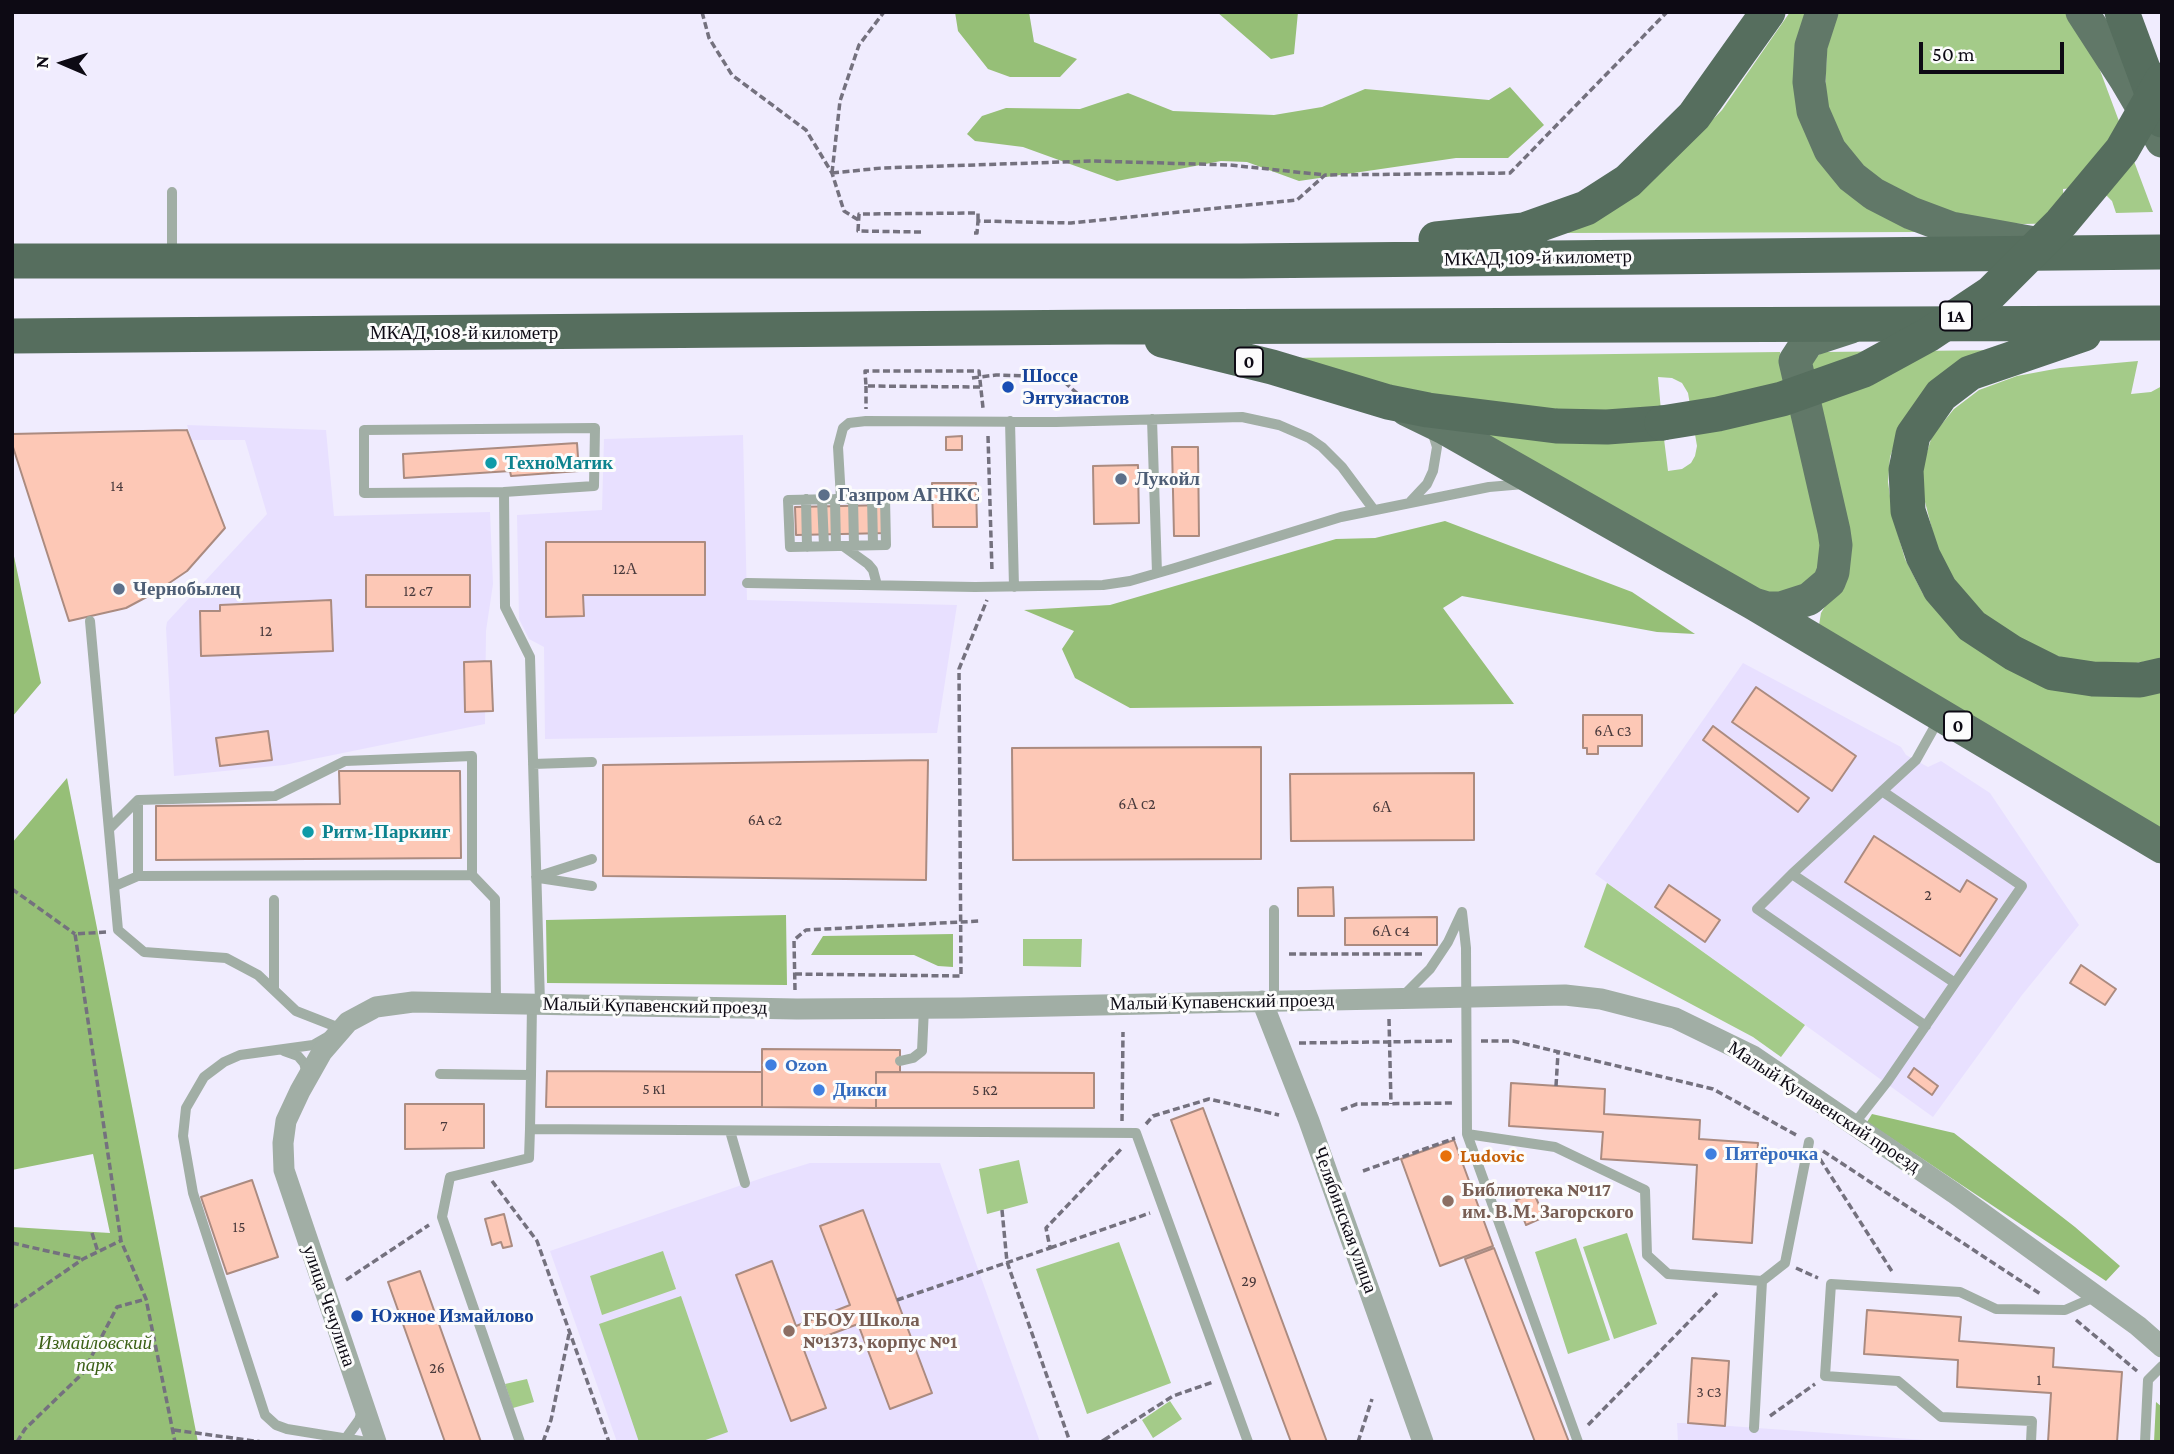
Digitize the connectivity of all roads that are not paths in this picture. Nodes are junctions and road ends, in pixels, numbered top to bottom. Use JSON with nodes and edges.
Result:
{"nodes":[{"id":1,"x":1768,"y":12,"type":"edge"},
{"id":2,"x":1822,"y":12,"type":"edge"},
{"id":3,"x":2082,"y":12,"type":"edge"},
{"id":4,"x":2122,"y":12,"type":"edge"},
{"id":5,"x":2162,"y":80,"type":"edge"},
{"id":6,"x":2162,"y":120,"type":"edge"},
{"id":7,"x":2162,"y":141,"type":"edge"},
{"id":8,"x":172,"y":192,"type":"dead end"},
{"id":9,"x":2098,"y":252,"type":"junction"},
{"id":10,"x":2162,"y":252,"type":"edge"},
{"id":11,"x":12,"y":261,"type":"edge"},
{"id":12,"x":172,"y":261,"type":"junction"},
{"id":13,"x":1241,"y":261,"type":"junction"},
{"id":14,"x":1858,"y":324,"type":"junction"},
{"id":15,"x":2139,"y":324,"type":"edge"},
{"id":16,"x":1107,"y":327,"type":"junction"},
{"id":17,"x":12,"y":336,"type":"edge"},
{"id":18,"x":1388,"y":402,"type":"junction"},
{"id":19,"x":1420,"y":417,"type":"junction"},
{"id":20,"x":1152,"y":419,"type":"junction"},
{"id":21,"x":1010,"y":421,"type":"junction"},
{"id":22,"x":1540,"y":483,"type":"junction"},
{"id":23,"x":504,"y":492,"type":"junction"},
{"id":24,"x":853,"y":498,"type":"junction"},
{"id":25,"x":806,"y":499,"type":"junction"},
{"id":26,"x":822,"y":499,"type":"junction"},
{"id":27,"x":838,"y":499,"type":"junction"},
{"id":28,"x":1409,"y":503,"type":"junction"},
{"id":29,"x":1374,"y":510,"type":"junction"},
{"id":30,"x":844,"y":546,"type":"junction"},
{"id":31,"x":807,"y":547,"type":"junction"},
{"id":32,"x":824,"y":547,"type":"junction"},
{"id":33,"x":1157,"y":573,"type":"junction"},
{"id":34,"x":747,"y":583,"type":"dead end"},
{"id":35,"x":877,"y":585,"type":"junction"},
{"id":36,"x":1014,"y":587,"type":"junction"},
{"id":37,"x":1754,"y":604,"type":"junction"},
{"id":38,"x":90,"y":621,"type":"dead end"},
{"id":39,"x":529,"y":639,"type":"dead end"},
{"id":40,"x":530,"y":657,"type":"junction"},
{"id":41,"x":2162,"y":675,"type":"edge"},
{"id":42,"x":1941,"y":716,"type":"junction"},
{"id":43,"x":592,"y":762,"type":"dead end"},
{"id":44,"x":533,"y":764,"type":"junction"},
{"id":45,"x":1882,"y":791,"type":"junction"},
{"id":46,"x":138,"y":800,"type":"junction"},
{"id":47,"x":109,"y":829,"type":"junction"},
{"id":48,"x":2162,"y":847,"type":"edge"},
{"id":49,"x":592,"y":859,"type":"dead end"},
{"id":50,"x":1792,"y":874,"type":"junction"},
{"id":51,"x":472,"y":875,"type":"junction"},
{"id":52,"x":138,"y":876,"type":"junction"},
{"id":53,"x":536,"y":877,"type":"junction"},
{"id":54,"x":115,"y":886,"type":"junction"},
{"id":55,"x":593,"y":886,"type":"dead end"},
{"id":56,"x":274,"y":900,"type":"dead end"},
{"id":57,"x":1274,"y":910,"type":"dead end"},
{"id":58,"x":1955,"y":983,"type":"junction"},
{"id":59,"x":274,"y":990,"type":"junction"},
{"id":60,"x":1466,"y":997,"type":"junction"},
{"id":61,"x":1401,"y":998,"type":"junction"},
{"id":62,"x":1268,"y":1000,"type":"junction"},
{"id":63,"x":496,"y":1003,"type":"junction"},
{"id":64,"x":536,"y":1003,"type":"junction"},
{"id":65,"x":924,"y":1008,"type":"junction"},
{"id":66,"x":1926,"y":1026,"type":"junction"},
{"id":67,"x":342,"y":1029,"type":"junction"},
{"id":68,"x":280,"y":1050,"type":"junction"},
{"id":69,"x":900,"y":1060,"type":"dead end"},
{"id":70,"x":440,"y":1074,"type":"dead end"},
{"id":71,"x":531,"y":1075,"type":"junction"},
{"id":72,"x":300,"y":1091,"type":"junction"},
{"id":73,"x":1854,"y":1124,"type":"junction"},
{"id":74,"x":530,"y":1129,"type":"junction"},
{"id":75,"x":730,"y":1130,"type":"junction"},
{"id":76,"x":1467,"y":1134,"type":"junction"},
{"id":77,"x":1809,"y":1142,"type":"road end"},
{"id":78,"x":284,"y":1170,"type":"joint"},
{"id":79,"x":745,"y":1184,"type":"dead end"},
{"id":80,"x":1762,"y":1281,"type":"junction"},
{"id":81,"x":2097,"y":1296,"type":"junction"},
{"id":82,"x":2162,"y":1347,"type":"edge"},
{"id":83,"x":2162,"y":1366,"type":"edge"},
{"id":84,"x":363,"y":1408,"type":"junction"},
{"id":85,"x":1755,"y":1428,"type":"road end"},
{"id":86,"x":346,"y":1438,"type":"junction"},
{"id":87,"x":1577,"y":1439,"type":"edge"},
{"id":88,"x":1418,"y":1440,"type":"edge"},
{"id":89,"x":367,"y":1442,"type":"edge"},
{"id":90,"x":376,"y":1442,"type":"edge"},
{"id":91,"x":520,"y":1442,"type":"edge"},
{"id":92,"x":1248,"y":1442,"type":"edge"},
{"id":93,"x":2031,"y":1442,"type":"edge"},
{"id":94,"x":2145,"y":1442,"type":"edge"}],
"edges":[{"from":1,"to":13,"type":"highway"},
{"from":2,"to":9,"type":"main road"},
{"from":3,"to":7,"type":"main road"},
{"from":4,"to":6,"type":"highway"},
{"from":5,"to":18,"type":"highway","number":"1A","bridge":true},
{"from":8,"to":12,"type":"lane"},
{"from":9,"to":10,"type":"highway","name":"МКАД, 109-й километр"},
{"from":9,"to":13,"type":"highway","name":"МКАД, 109-й километр"},
{"from":11,"to":12,"type":"highway"},
{"from":12,"to":13,"type":"highway","name":"МКАД, 109-й километр"},
{"from":14,"to":15,"type":"highway"},
{"from":14,"to":16,"type":"highway"},
{"from":14,"to":37,"type":"main road"},
{"from":15,"to":41,"type":"highway"},
{"from":16,"to":17,"type":"highway","name":"МКАД, 108-й километр"},
{"from":16,"to":18,"type":"highway","number":"0"},
{"from":18,"to":19,"type":"main road","number":"0"},
{"from":19,"to":22,"type":"main road","number":"0"},
{"from":19,"to":28,"type":"lane"},
{"from":20,"to":21,"type":"lane"},
{"from":20,"to":29,"type":"lane"},
{"from":20,"to":33,"type":"lane"},
{"from":21,"to":27,"type":"lane"},
{"from":21,"to":36,"type":"lane"},
{"from":22,"to":28,"type":"lane"},
{"from":22,"to":37,"type":"main road","number":"0"},
{"from":23,"to":23,"type":"lane"},
{"from":23,"to":40,"type":"lane"},
{"from":24,"to":27,"type":"lane"},
{"from":24,"to":30,"type":"lane"},
{"from":24,"to":30,"type":"lane"},
{"from":25,"to":26,"type":"lane"},
{"from":25,"to":31,"type":"lane"},
{"from":25,"to":31,"type":"lane"},
{"from":26,"to":27,"type":"lane"},
{"from":26,"to":32,"type":"lane"},
{"from":27,"to":30,"type":"lane"},
{"from":28,"to":29,"type":"lane"},
{"from":29,"to":33,"type":"lane"},
{"from":30,"to":32,"type":"lane"},
{"from":30,"to":35,"type":"lane"},
{"from":31,"to":32,"type":"lane"},
{"from":33,"to":36,"type":"lane"},
{"from":34,"to":35,"type":"lane"},
{"from":35,"to":36,"type":"lane"},
{"from":37,"to":42,"type":"main road","number":"0"},
{"from":38,"to":47,"type":"lane"},
{"from":39,"to":40,"type":"lane"},
{"from":40,"to":44,"type":"lane"},
{"from":42,"to":45,"type":"lane"},
{"from":42,"to":48,"type":"main road","number":"0"},
{"from":43,"to":44,"type":"lane"},
{"from":44,"to":53,"type":"lane"},
{"from":45,"to":50,"type":"lane"},
{"from":45,"to":58,"type":"lane"},
{"from":46,"to":47,"type":"lane"},
{"from":46,"to":51,"type":"lane"},
{"from":46,"to":52,"type":"lane"},
{"from":47,"to":54,"type":"lane"},
{"from":49,"to":53,"type":"lane"},
{"from":50,"to":58,"type":"lane"},
{"from":50,"to":66,"type":"lane"},
{"from":51,"to":52,"type":"lane"},
{"from":51,"to":63,"type":"lane"},
{"from":52,"to":54,"type":"lane"},
{"from":53,"to":55,"type":"lane"},
{"from":53,"to":64,"type":"lane"},
{"from":54,"to":59,"type":"lane"},
{"from":56,"to":59,"type":"lane"},
{"from":57,"to":62,"type":"lane"},
{"from":58,"to":66,"type":"lane"},
{"from":59,"to":67,"type":"lane"},
{"from":60,"to":61,"type":"street","name":"Малый Купавенский проезд"},
{"from":60,"to":61,"type":"lane"},
{"from":60,"to":73,"type":"street","name":"Малый Купавенский проезд"},
{"from":60,"to":76,"type":"lane"},
{"from":61,"to":62,"type":"street","name":"Малый Купавенский проезд"},
{"from":62,"to":65,"type":"street","name":"Малый Купавенский проезд"},
{"from":62,"to":88,"type":"street","name":"Челябинская улица"},
{"from":63,"to":64,"type":"street","name":"Малый Купавенский проезд"},
{"from":63,"to":67,"type":"street","name":"Малый Купавенский проезд"},
{"from":64,"to":65,"type":"street","name":"Малый Купавенский проезд"},
{"from":64,"to":71,"type":"lane"},
{"from":65,"to":69,"type":"lane"},
{"from":66,"to":73,"type":"lane"},
{"from":67,"to":68,"type":"lane"},
{"from":67,"to":72,"type":"street","name":"Малый Купавенский проезд"},
{"from":68,"to":72,"type":"lane"},
{"from":68,"to":86,"type":"lane"},
{"from":70,"to":71,"type":"lane"},
{"from":71,"to":74,"type":"lane"},
{"from":72,"to":78,"type":"street","name":"Малый Купавенский проезд"},
{"from":73,"to":81,"type":"street","name":"Малый Купавенский проезд"},
{"from":74,"to":75,"type":"lane"},
{"from":74,"to":91,"type":"lane"},
{"from":75,"to":79,"type":"lane"},
{"from":75,"to":92,"type":"lane"},
{"from":76,"to":80,"type":"lane"},
{"from":76,"to":87,"type":"lane"},
{"from":77,"to":80,"type":"lane"},
{"from":78,"to":84,"type":"street","name":"улица Чечулина"},
{"from":80,"to":85,"type":"lane"},
{"from":81,"to":82,"type":"street","name":"Малый Купавенский проезд"},
{"from":81,"to":93,"type":"lane"},
{"from":83,"to":94,"type":"lane"},
{"from":84,"to":86,"type":"lane"},
{"from":84,"to":90,"type":"street","name":"улица Чечулина"},
{"from":86,"to":89,"type":"lane"}]}
